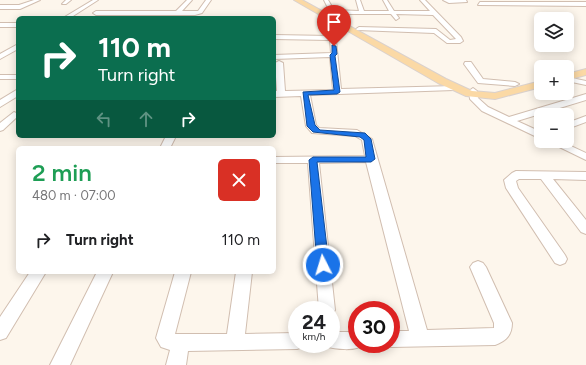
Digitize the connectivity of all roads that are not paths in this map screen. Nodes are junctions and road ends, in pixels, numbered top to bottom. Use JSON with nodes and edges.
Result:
{"nodes":[{"id":1,"x":18,"y":0,"type":"edge"},
{"id":2,"x":38,"y":0,"type":"edge"},
{"id":3,"x":96,"y":0,"type":"edge"},
{"id":4,"x":190,"y":0,"type":"edge"},
{"id":5,"x":209,"y":0,"type":"edge"},
{"id":6,"x":297,"y":0,"type":"edge"},
{"id":7,"x":306,"y":0,"type":"edge"},
{"id":8,"x":326,"y":0,"type":"edge"},
{"id":9,"x":358,"y":0,"type":"edge"},
{"id":10,"x":385,"y":0,"type":"edge"},
{"id":11,"x":422,"y":0,"type":"edge"},
{"id":12,"x":445,"y":0,"type":"edge"},
{"id":13,"x":463,"y":0,"type":"edge"},
{"id":14,"x":0,"y":3,"type":"edge"},
{"id":15,"x":10,"y":3,"type":"junction"},
{"id":16,"x":29,"y":3,"type":"junction"},
{"id":17,"x":480,"y":4,"type":"dead end"},
{"id":18,"x":586,"y":4,"type":"edge"},
{"id":19,"x":0,"y":7,"type":"edge"},
{"id":20,"x":362,"y":12,"type":"junction"},
{"id":21,"x":96,"y":13,"type":"dead end"},
{"id":22,"x":393,"y":13,"type":"junction"},
{"id":23,"x":410,"y":13,"type":"junction"},
{"id":24,"x":434,"y":13,"type":"junction"},
{"id":25,"x":180,"y":15,"type":"edge"},
{"id":26,"x":69,"y":16,"type":"edge"},
{"id":27,"x":330,"y":18,"type":"junction"},
{"id":28,"x":414,"y":19,"type":"dead end"},
{"id":29,"x":0,"y":25,"type":"edge"},
{"id":30,"x":419,"y":25,"type":"dead end"},
{"id":31,"x":16,"y":26,"type":"edge"},
{"id":32,"x":324,"y":30,"type":"dead end"},
{"id":33,"x":359,"y":30,"type":"junction"},
{"id":34,"x":404,"y":30,"type":"junction"},
{"id":35,"x":423,"y":31,"type":"junction"},
{"id":36,"x":276,"y":37,"type":"edge"},
{"id":37,"x":333,"y":38,"type":"junction"},
{"id":38,"x":326,"y":46,"type":"dead end"},
{"id":39,"x":334,"y":46,"type":"junction"},
{"id":40,"x":16,"y":47,"type":"edge"},
{"id":41,"x":0,"y":48,"type":"edge"},
{"id":42,"x":16,"y":48,"type":"edge"},
{"id":43,"x":333,"y":55,"type":"junction"},
{"id":44,"x":0,"y":57,"type":"edge"},
{"id":45,"x":277,"y":60,"type":"edge"},
{"id":46,"x":468,"y":64,"type":"dead end"},
{"id":47,"x":586,"y":66,"type":"edge"},
{"id":48,"x":574,"y":69,"type":"edge"},
{"id":49,"x":586,"y":72,"type":"edge"},
{"id":50,"x":574,"y":76,"type":"edge"},
{"id":51,"x":0,"y":77,"type":"edge"},
{"id":52,"x":16,"y":77,"type":"edge"},
{"id":53,"x":534,"y":80,"type":"edge"},
{"id":54,"x":574,"y":80,"type":"edge"},
{"id":55,"x":515,"y":84,"type":"junction"},
{"id":56,"x":584,"y":84,"type":"edge"},
{"id":57,"x":534,"y":86,"type":"edge"},
{"id":58,"x":454,"y":88,"type":"junction"},
{"id":59,"x":337,"y":92,"type":"junction"},
{"id":60,"x":16,"y":93,"type":"edge"},
{"id":61,"x":305,"y":93,"type":"junction"},
{"id":62,"x":473,"y":93,"type":"junction"},
{"id":63,"x":278,"y":94,"type":"edge"},
{"id":64,"x":586,"y":97,"type":"edge"},
{"id":65,"x":0,"y":104,"type":"edge"},
{"id":66,"x":16,"y":115,"type":"edge"},
{"id":67,"x":0,"y":116,"type":"edge"},
{"id":68,"x":586,"y":119,"type":"edge"},
{"id":69,"x":509,"y":120,"type":"junction"},
{"id":70,"x":574,"y":123,"type":"edge"},
{"id":71,"x":0,"y":128,"type":"edge"},
{"id":72,"x":534,"y":132,"type":"edge"},
{"id":73,"x":567,"y":148,"type":"edge"},
{"id":74,"x":586,"y":157,"type":"edge"},
{"id":75,"x":371,"y":159,"type":"junction"},
{"id":76,"x":276,"y":160,"type":"edge"},
{"id":77,"x":313,"y":160,"type":"junction"},
{"id":78,"x":544,"y":175,"type":"junction"},
{"id":79,"x":586,"y":176,"type":"edge"},
{"id":80,"x":586,"y":229,"type":"edge"},
{"id":81,"x":560,"y":259,"type":"dead end"},
{"id":82,"x":478,"y":266,"type":"dead end"},
{"id":83,"x":37,"y":274,"type":"edge"},
{"id":84,"x":104,"y":274,"type":"edge"},
{"id":85,"x":182,"y":274,"type":"edge"},
{"id":86,"x":244,"y":274,"type":"edge"},
{"id":87,"x":326,"y":301,"type":"edge"},
{"id":88,"x":0,"y":332,"type":"edge"},
{"id":89,"x":420,"y":338,"type":"junction"},
{"id":90,"x":400,"y":339,"type":"edge"},
{"id":91,"x":288,"y":341,"type":"edge"},
{"id":92,"x":235,"y":342,"type":"junction"},
{"id":93,"x":180,"y":343,"type":"junction"},
{"id":94,"x":60,"y":365,"type":"edge"},
{"id":95,"x":176,"y":365,"type":"edge"}],
"edges":[{"from":1,"to":15,"type":"street"},
{"from":2,"to":16,"type":"street"},
{"from":3,"to":26,"type":"street"},
{"from":4,"to":25,"type":"street"},
{"from":5,"to":25,"type":"street"},
{"from":6,"to":27,"type":"main road"},
{"from":7,"to":27,"type":"main road"},
{"from":8,"to":27,"type":"street"},
{"from":9,"to":20,"type":"street"},
{"from":10,"to":22,"type":"street"},
{"from":11,"to":24,"type":"street"},
{"from":12,"to":13,"type":"street"},
{"from":14,"to":15,"type":"street"},
{"from":15,"to":16,"type":"street"},
{"from":16,"to":19,"type":"street"},
{"from":17,"to":18,"type":"street"},
{"from":20,"to":22,"type":"street"},
{"from":20,"to":27,"type":"street"},
{"from":21,"to":25,"type":"street"},
{"from":22,"to":23,"type":"street"},
{"from":22,"to":34,"type":"street"},
{"from":23,"to":24,"type":"street"},
{"from":23,"to":28,"type":"street"},
{"from":24,"to":35,"type":"street"},
{"from":27,"to":32,"type":"street"},
{"from":27,"to":33,"type":"main road"},
{"from":27,"to":37,"type":"street"},
{"from":27,"to":58,"type":"main road"},
{"from":29,"to":31,"type":"street"},
{"from":30,"to":35,"type":"street"},
{"from":33,"to":34,"type":"street"},
{"from":33,"to":62,"type":"main road"},
{"from":34,"to":35,"type":"street"},
{"from":36,"to":37,"type":"street"},
{"from":37,"to":39,"type":"street"},
{"from":38,"to":39,"type":"street"},
{"from":39,"to":43,"type":"street"},
{"from":40,"to":41,"type":"street"},
{"from":42,"to":44,"type":"street"},
{"from":43,"to":45,"type":"street"},
{"from":43,"to":59,"type":"street"},
{"from":45,"to":63,"type":"street"},
{"from":46,"to":55,"type":"street"},
{"from":47,"to":48,"type":"main road"},
{"from":49,"to":50,"type":"main road"},
{"from":51,"to":52,"type":"street"},
{"from":53,"to":55,"type":"main road"},
{"from":54,"to":56,"type":"street"},
{"from":55,"to":62,"type":"main road"},
{"from":57,"to":62,"type":"main road"},
{"from":58,"to":59,"type":"street"},
{"from":58,"to":62,"type":"main road"},
{"from":59,"to":61,"type":"street"},
{"from":60,"to":65,"type":"street"},
{"from":61,"to":63,"type":"street"},
{"from":61,"to":75,"type":"street"},
{"from":62,"to":69,"type":"street"},
{"from":64,"to":69,"type":"street"},
{"from":66,"to":67,"type":"street"},
{"from":66,"to":71,"type":"street"},
{"from":68,"to":70,"type":"street"},
{"from":69,"to":72,"type":"street"},
{"from":73,"to":74,"type":"street"},
{"from":75,"to":77,"type":"street"},
{"from":75,"to":89,"type":"street"},
{"from":76,"to":77,"type":"street"},
{"from":77,"to":87,"type":"street"},
{"from":78,"to":79,"type":"street"},
{"from":78,"to":80,"type":"street"},
{"from":78,"to":81,"type":"street"},
{"from":82,"to":89,"type":"street"},
{"from":83,"to":88,"type":"street"},
{"from":84,"to":94,"type":"street"},
{"from":85,"to":93,"type":"street"},
{"from":86,"to":92,"type":"street"},
{"from":89,"to":90,"type":"street"},
{"from":91,"to":92,"type":"street"},
{"from":92,"to":93,"type":"street"},
{"from":93,"to":95,"type":"street"}]}
